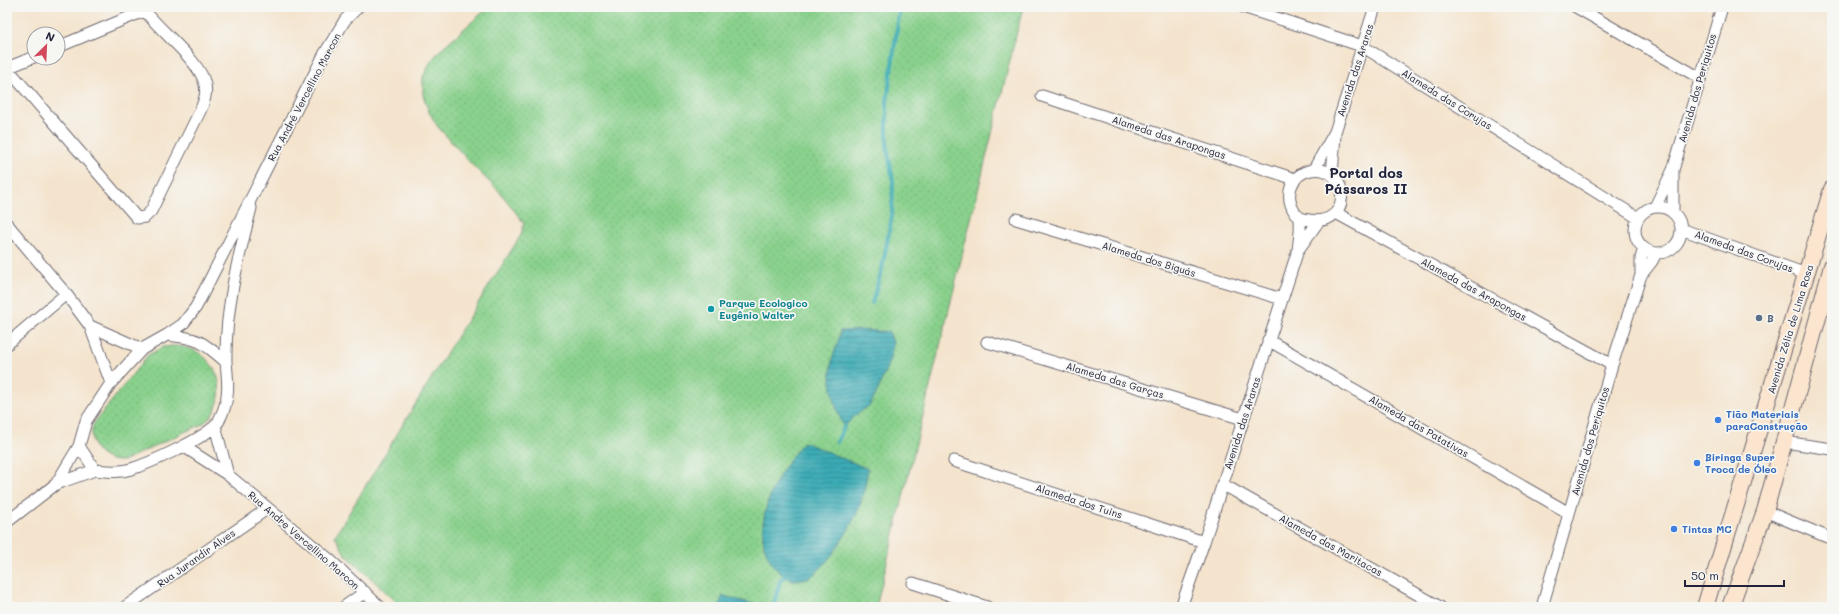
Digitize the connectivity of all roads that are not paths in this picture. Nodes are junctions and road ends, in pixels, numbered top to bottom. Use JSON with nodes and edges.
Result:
{"nodes":[{"id":1,"x":358,"y":7,"type":"edge"},
{"id":2,"x":1244,"y":7,"type":"edge"},
{"id":3,"x":1375,"y":7,"type":"edge"},
{"id":4,"x":1576,"y":7,"type":"edge"},
{"id":5,"x":1722,"y":7,"type":"edge"},
{"id":6,"x":143,"y":9,"type":"edge"},
{"id":7,"x":66,"y":43,"type":"edge"},
{"id":8,"x":1362,"y":46,"type":"junction"},
{"id":9,"x":26,"y":60,"type":"edge"},
{"id":10,"x":7,"y":68,"type":"edge"},
{"id":11,"x":1700,"y":78,"type":"junction"},
{"id":12,"x":1042,"y":96,"type":"dead end"},
{"id":13,"x":1335,"y":132,"type":"junction"},
{"id":14,"x":1314,"y":169,"type":"junction"},
{"id":15,"x":1673,"y":170,"type":"junction"},
{"id":16,"x":1332,"y":175,"type":"junction"},
{"id":17,"x":1295,"y":179,"type":"junction"},
{"id":18,"x":1832,"y":189,"type":"edge"},
{"id":19,"x":255,"y":190,"type":"junction"},
{"id":20,"x":1656,"y":207,"type":"junction"},
{"id":21,"x":1336,"y":213,"type":"junction"},
{"id":22,"x":1673,"y":213,"type":"junction"},
{"id":23,"x":1300,"y":218,"type":"junction"},
{"id":24,"x":1638,"y":218,"type":"junction"},
{"id":25,"x":1016,"y":219,"type":"dead end"},
{"id":26,"x":1318,"y":222,"type":"junction"},
{"id":27,"x":7,"y":224,"type":"edge"},
{"id":28,"x":1681,"y":228,"type":"junction"},
{"id":29,"x":1644,"y":248,"type":"junction"},
{"id":30,"x":1298,"y":250,"type":"junction"},
{"id":31,"x":1656,"y":253,"type":"junction"},
{"id":32,"x":1832,"y":266,"type":"edge"},
{"id":33,"x":1806,"y":274,"type":"junction"},
{"id":34,"x":1642,"y":275,"type":"junction"},
{"id":35,"x":66,"y":294,"type":"junction"},
{"id":36,"x":1282,"y":299,"type":"junction"},
{"id":37,"x":1827,"y":306,"type":"edge"},
{"id":38,"x":90,"y":326,"type":"junction"},
{"id":39,"x":167,"y":335,"type":"junction"},
{"id":40,"x":1268,"y":340,"type":"junction"},
{"id":41,"x":987,"y":342,"type":"dead end"},
{"id":42,"x":7,"y":344,"type":"edge"},
{"id":43,"x":142,"y":349,"type":"junction"},
{"id":44,"x":226,"y":362,"type":"junction"},
{"id":45,"x":1612,"y":364,"type":"junction"},
{"id":46,"x":111,"y":383,"type":"junction"},
{"id":47,"x":1243,"y":418,"type":"junction"},
{"id":48,"x":215,"y":426,"type":"junction"},
{"id":49,"x":1784,"y":442,"type":"junction"},
{"id":50,"x":79,"y":446,"type":"junction"},
{"id":51,"x":183,"y":446,"type":"junction"},
{"id":52,"x":1832,"y":450,"type":"edge"},
{"id":53,"x":954,"y":461,"type":"dead end"},
{"id":54,"x":95,"y":470,"type":"junction"},
{"id":55,"x":228,"y":475,"type":"junction"},
{"id":56,"x":56,"y":484,"type":"junction"},
{"id":57,"x":1222,"y":484,"type":"junction"},
{"id":58,"x":267,"y":509,"type":"junction"},
{"id":59,"x":1765,"y":511,"type":"junction"},
{"id":60,"x":1569,"y":513,"type":"junction"},
{"id":61,"x":7,"y":522,"type":"edge"},
{"id":62,"x":1832,"y":539,"type":"edge"},
{"id":63,"x":1204,"y":542,"type":"junction"},
{"id":64,"x":913,"y":583,"type":"dead end"},
{"id":65,"x":365,"y":592,"type":"junction"},
{"id":66,"x":1185,"y":595,"type":"junction"},
{"id":67,"x":125,"y":607,"type":"edge"},
{"id":68,"x":344,"y":607,"type":"edge"},
{"id":69,"x":380,"y":607,"type":"edge"},
{"id":70,"x":987,"y":607,"type":"edge"},
{"id":71,"x":1181,"y":607,"type":"edge"},
{"id":72,"x":1189,"y":607,"type":"edge"},
{"id":73,"x":1440,"y":607,"type":"edge"},
{"id":74,"x":1542,"y":607,"type":"edge"},
{"id":75,"x":1705,"y":607,"type":"edge"},
{"id":76,"x":1730,"y":607,"type":"edge"}],
"edges":[{"from":1,"to":19,"type":"street","name":"Rua André Vercellino Marcon"},
{"from":2,"to":8,"type":"street","name":"Alameda das Corujas"},
{"from":3,"to":8,"type":"street","name":"Avenida das Araras"},
{"from":4,"to":11,"type":"street"},
{"from":5,"to":11,"type":"street","name":"Avenida dos Periquitos"},
{"from":6,"to":7,"type":"street"},
{"from":6,"to":10,"type":"street"},
{"from":8,"to":13,"type":"street","name":"Avenida das Araras"},
{"from":8,"to":24,"type":"street","name":"Alameda das Corujas"},
{"from":9,"to":10,"type":"street"},
{"from":11,"to":15,"type":"street","name":"Avenida dos Periquitos"},
{"from":12,"to":17,"type":"street","name":"Alameda das Arapongas"},
{"from":13,"to":14,"type":"street"},
{"from":13,"to":16,"type":"street"},
{"from":14,"to":16,"type":"street"},
{"from":14,"to":17,"type":"street"},
{"from":15,"to":20,"type":"street"},
{"from":15,"to":22,"type":"street"},
{"from":16,"to":21,"type":"street"},
{"from":17,"to":23,"type":"street"},
{"from":18,"to":33,"type":"main road","name":"Avenida Zélia de Lima Rosa"},
{"from":19,"to":39,"type":"street","name":"Rua André Vercellino Marcon"},
{"from":19,"to":44,"type":"street","name":"Rua André Vercellino Marcon"},
{"from":20,"to":22,"type":"street"},
{"from":20,"to":24,"type":"street"},
{"from":21,"to":26,"type":"street"},
{"from":21,"to":45,"type":"street","name":"Alameda das Arapongas"},
{"from":22,"to":28,"type":"street"},
{"from":23,"to":26,"type":"street"},
{"from":23,"to":30,"type":"street"},
{"from":24,"to":29,"type":"street"},
{"from":25,"to":36,"type":"street","name":"Alameda dos Biguás"},
{"from":26,"to":30,"type":"street"},
{"from":27,"to":35,"type":"street"},
{"from":28,"to":31,"type":"street"},
{"from":28,"to":33,"type":"street","name":"Alameda das Corujas"},
{"from":29,"to":31,"type":"street"},
{"from":29,"to":34,"type":"street"},
{"from":30,"to":36,"type":"street","name":"Avenida das Araras"},
{"from":31,"to":34,"type":"street"},
{"from":32,"to":37,"type":"main road"},
{"from":33,"to":75,"type":"main road","name":"Avenida Zélia de Lima Rosa"},
{"from":34,"to":45,"type":"street","name":"Avenida dos Periquitos"},
{"from":35,"to":38,"type":"street"},
{"from":35,"to":42,"type":"street"},
{"from":36,"to":40,"type":"street","name":"Avenida das Araras"},
{"from":37,"to":49,"type":"main road"},
{"from":38,"to":43,"type":"street"},
{"from":38,"to":46,"type":"street"},
{"from":39,"to":43,"type":"street","name":"Rua André Vercellino Marcon"},
{"from":39,"to":44,"type":"street"},
{"from":40,"to":47,"type":"street","name":"Avenida das Araras"},
{"from":40,"to":60,"type":"street","name":"Alameda das Patativas"},
{"from":41,"to":47,"type":"street","name":"Alameda das Garças"},
{"from":43,"to":46,"type":"street","name":"Rua André Vercellino Marcon"},
{"from":44,"to":48,"type":"street","name":"Rua André Vercellino Marcon"},
{"from":45,"to":60,"type":"street","name":"Avenida dos Periquitos"},
{"from":46,"to":50,"type":"street","name":"Rua André Vercellino Marcon"},
{"from":47,"to":57,"type":"street","name":"Avenida das Araras"},
{"from":48,"to":51,"type":"street"},
{"from":48,"to":55,"type":"street"},
{"from":49,"to":52,"type":"street"},
{"from":49,"to":59,"type":"main road"},
{"from":50,"to":54,"type":"street"},
{"from":50,"to":56,"type":"street","name":"Rua André Vercellino Marcon"},
{"from":51,"to":54,"type":"street"},
{"from":51,"to":55,"type":"street","name":"Rua Andre Vercellino Marcon"},
{"from":53,"to":63,"type":"street","name":"Alameda dos Tuins"},
{"from":54,"to":56,"type":"street"},
{"from":55,"to":58,"type":"street","name":"Rua Andre Vercellino Marcon"},
{"from":56,"to":61,"type":"street"},
{"from":57,"to":63,"type":"street","name":"Avenida das Araras"},
{"from":57,"to":73,"type":"street","name":"Alameda das Maritacas"},
{"from":58,"to":65,"type":"street","name":"Rua Andre Vercellino Marcon"},
{"from":58,"to":67,"type":"street","name":"Rua Jurandir Alves"},
{"from":59,"to":62,"type":"street"},
{"from":59,"to":76,"type":"main road"},
{"from":60,"to":74,"type":"street","name":"Avenida dos Periquitos"},
{"from":63,"to":66,"type":"street","name":"Avenida das Araras"},
{"from":64,"to":70,"type":"street"},
{"from":65,"to":68,"type":"street"},
{"from":65,"to":69,"type":"street","name":"Rua Andre Vercellino Marcon"},
{"from":66,"to":71,"type":"street","name":"Avenida das Araras"},
{"from":66,"to":72,"type":"street"}]}
